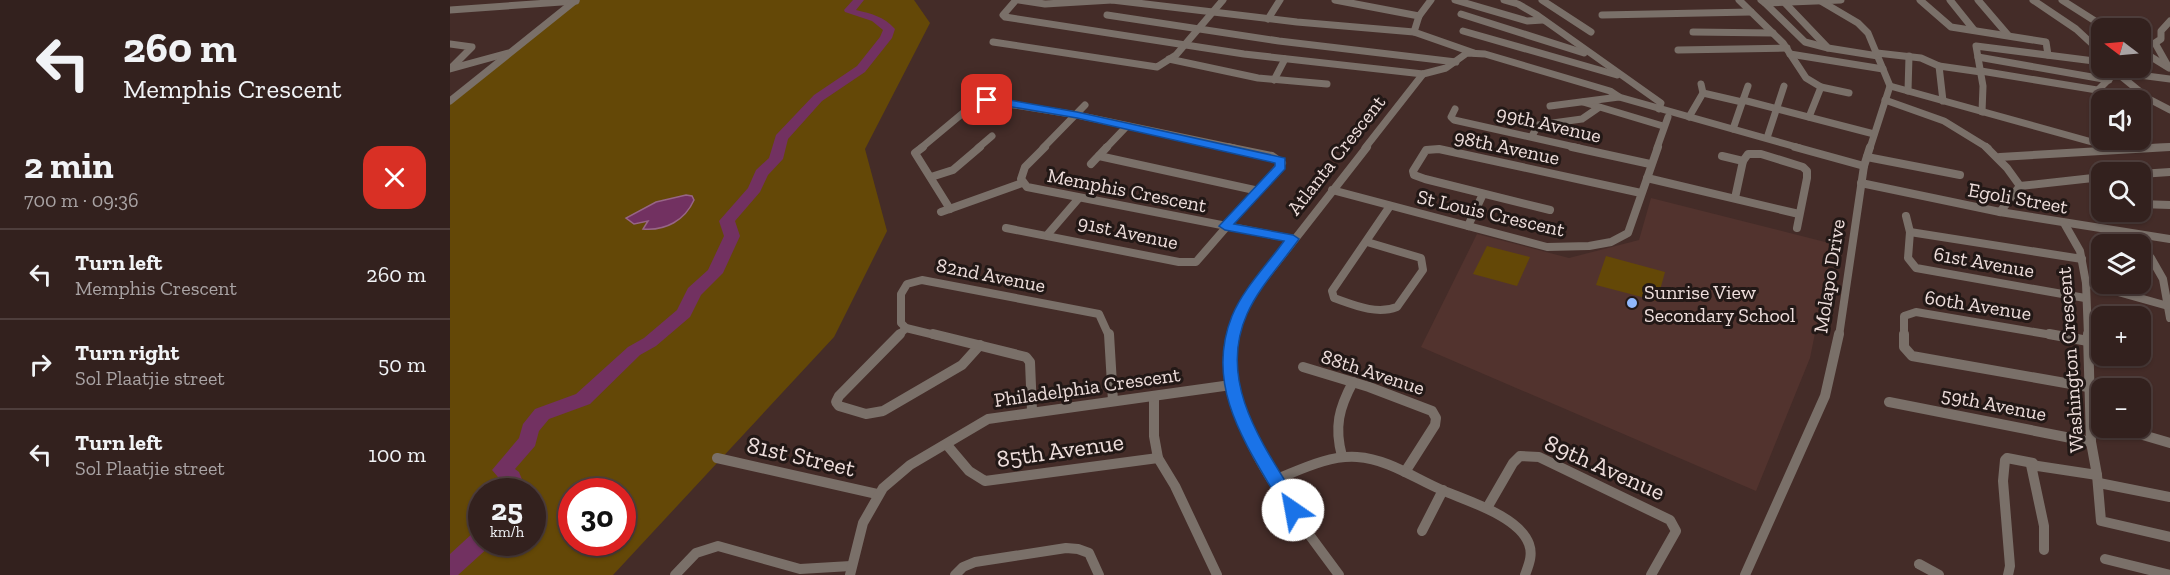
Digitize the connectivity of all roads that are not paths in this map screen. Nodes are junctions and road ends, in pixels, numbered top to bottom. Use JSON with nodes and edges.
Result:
{"nodes":[{"id":1,"x":576,"y":0,"type":"edge"},
{"id":2,"x":1018,"y":0,"type":"edge"},
{"id":3,"x":1112,"y":0,"type":"edge"},
{"id":4,"x":1223,"y":0,"type":"edge"},
{"id":5,"x":1280,"y":0,"type":"edge"},
{"id":6,"x":1335,"y":0,"type":"edge"},
{"id":7,"x":1431,"y":0,"type":"edge"},
{"id":8,"x":1455,"y":0,"type":"edge"},
{"id":9,"x":1504,"y":0,"type":"edge"},
{"id":10,"x":1542,"y":0,"type":"edge"},
{"id":11,"x":1739,"y":0,"type":"edge"},
{"id":12,"x":1841,"y":0,"type":"edge"},
{"id":13,"x":1920,"y":0,"type":"edge"},
{"id":14,"x":1950,"y":0,"type":"edge"},
{"id":15,"x":1978,"y":0,"type":"edge"},
{"id":16,"x":2033,"y":0,"type":"edge"},
{"id":17,"x":2062,"y":0,"type":"edge"},
{"id":18,"x":1763,"y":1,"type":"edge"},
{"id":19,"x":1821,"y":1,"type":"edge"},
{"id":20,"x":1522,"y":3,"type":"edge"},
{"id":21,"x":1785,"y":3,"type":"junction"},
{"id":22,"x":450,"y":10,"type":"edge"},
{"id":23,"x":1209,"y":12,"type":"junction"},
{"id":24,"x":1751,"y":12,"type":"junction"},
{"id":25,"x":1461,"y":14,"type":"dead end"},
{"id":26,"x":1107,"y":15,"type":"dead end"},
{"id":27,"x":1602,"y":15,"type":"dead end"},
{"id":28,"x":1419,"y":16,"type":"junction"},
{"id":29,"x":2091,"y":18,"type":"edge"},
{"id":30,"x":1268,"y":19,"type":"junction"},
{"id":31,"x":1543,"y":20,"type":"junction"},
{"id":32,"x":2170,"y":21,"type":"edge"},
{"id":33,"x":1322,"y":25,"type":"junction"},
{"id":34,"x":1199,"y":27,"type":"junction"},
{"id":35,"x":1974,"y":30,"type":"junction"},
{"id":36,"x":1463,"y":31,"type":"dead end"},
{"id":37,"x":1414,"y":32,"type":"junction"},
{"id":38,"x":1591,"y":32,"type":"dead end"},
{"id":39,"x":1693,"y":32,"type":"dead end"},
{"id":40,"x":1773,"y":33,"type":"junction"},
{"id":41,"x":2008,"y":35,"type":"junction"},
{"id":42,"x":1533,"y":37,"type":"junction"},
{"id":43,"x":1280,"y":41,"type":"junction"},
{"id":44,"x":993,"y":42,"type":"dead end"},
{"id":45,"x":2091,"y":43,"type":"edge"},
{"id":46,"x":450,"y":44,"type":"edge"},
{"id":47,"x":1186,"y":44,"type":"junction"},
{"id":48,"x":1316,"y":44,"type":"junction"},
{"id":49,"x":1520,"y":47,"type":"junction"},
{"id":50,"x":1828,"y":48,"type":"junction"},
{"id":51,"x":1678,"y":50,"type":"dead end"},
{"id":52,"x":1789,"y":51,"type":"junction"},
{"id":53,"x":511,"y":52,"type":"junction"},
{"id":54,"x":1474,"y":53,"type":"junction"},
{"id":55,"x":1877,"y":54,"type":"junction"},
{"id":56,"x":1591,"y":55,"type":"junction"},
{"id":57,"x":2048,"y":55,"type":"junction"},
{"id":58,"x":1909,"y":56,"type":"junction"},
{"id":59,"x":1271,"y":57,"type":"junction"},
{"id":60,"x":1978,"y":57,"type":"junction"},
{"id":61,"x":2151,"y":57,"type":"edge"},
{"id":62,"x":1169,"y":59,"type":"junction"},
{"id":63,"x":1285,"y":59,"type":"junction"},
{"id":64,"x":1502,"y":59,"type":"junction"},
{"id":65,"x":2091,"y":61,"type":"edge"},
{"id":66,"x":1456,"y":62,"type":"junction"},
{"id":67,"x":1940,"y":66,"type":"junction"},
{"id":68,"x":2169,"y":68,"type":"edge"},
{"id":69,"x":450,"y":69,"type":"edge"},
{"id":70,"x":1883,"y":69,"type":"junction"},
{"id":71,"x":1981,"y":72,"type":"junction"},
{"id":72,"x":1423,"y":74,"type":"junction"},
{"id":73,"x":1622,"y":76,"type":"junction"},
{"id":74,"x":2151,"y":76,"type":"edge"},
{"id":75,"x":2124,"y":78,"type":"edge"},
{"id":76,"x":2170,"y":79,"type":"edge"},
{"id":77,"x":1274,"y":80,"type":"junction"},
{"id":78,"x":2109,"y":80,"type":"joint"},
{"id":79,"x":1327,"y":84,"type":"dead end"},
{"id":80,"x":1701,"y":84,"type":"dead end"},
{"id":81,"x":1748,"y":86,"type":"dead end"},
{"id":82,"x":1784,"y":86,"type":"dead end"},
{"id":83,"x":1890,"y":86,"type":"junction"},
{"id":84,"x":1821,"y":87,"type":"junction"},
{"id":85,"x":2097,"y":90,"type":"joint"},
{"id":86,"x":1908,"y":91,"type":"junction"},
{"id":87,"x":1703,"y":93,"type":"junction"},
{"id":88,"x":1850,"y":93,"type":"dead end"},
{"id":89,"x":1619,"y":97,"type":"junction"},
{"id":90,"x":1885,"y":100,"type":"junction"},
{"id":91,"x":450,"y":101,"type":"edge"},
{"id":92,"x":1742,"y":101,"type":"junction"},
{"id":93,"x":1943,"y":101,"type":"junction"},
{"id":94,"x":1583,"y":102,"type":"junction"},
{"id":95,"x":1085,"y":105,"type":"dead end"},
{"id":96,"x":1550,"y":105,"type":"dead end"},
{"id":97,"x":1598,"y":108,"type":"junction"},
{"id":98,"x":1455,"y":109,"type":"dead end"},
{"id":99,"x":1659,"y":109,"type":"junction"},
{"id":100,"x":1777,"y":109,"type":"junction"},
{"id":101,"x":2170,"y":110,"type":"edge"},
{"id":102,"x":1982,"y":112,"type":"junction"},
{"id":103,"x":1077,"y":115,"type":"junction"},
{"id":104,"x":1668,"y":117,"type":"dead end"},
{"id":105,"x":1689,"y":117,"type":"junction"},
{"id":106,"x":1809,"y":117,"type":"junction"},
{"id":107,"x":1663,"y":126,"type":"junction"},
{"id":108,"x":1126,"y":127,"type":"junction"},
{"id":109,"x":1733,"y":129,"type":"junction"},
{"id":110,"x":1874,"y":134,"type":"junction"},
{"id":111,"x":992,"y":136,"type":"dead end"},
{"id":112,"x":1532,"y":136,"type":"junction"},
{"id":113,"x":1767,"y":138,"type":"junction"},
{"id":114,"x":2091,"y":138,"type":"edge"},
{"id":115,"x":2170,"y":141,"type":"edge"},
{"id":116,"x":2151,"y":146,"type":"edge"},
{"id":117,"x":2155,"y":146,"type":"junction"},
{"id":118,"x":2170,"y":147,"type":"edge"},
{"id":119,"x":2091,"y":148,"type":"edge"},
{"id":120,"x":1099,"y":156,"type":"junction"},
{"id":121,"x":1722,"y":156,"type":"dead end"},
{"id":122,"x":2000,"y":157,"type":"junction"},
{"id":123,"x":1743,"y":161,"type":"junction"},
{"id":124,"x":1865,"y":161,"type":"junction"},
{"id":125,"x":1091,"y":164,"type":"dead end"},
{"id":126,"x":1650,"y":164,"type":"junction"},
{"id":127,"x":2170,"y":172,"type":"edge"},
{"id":128,"x":2151,"y":173,"type":"edge"},
{"id":129,"x":1960,"y":175,"type":"dead end"},
{"id":130,"x":931,"y":177,"type":"junction"},
{"id":131,"x":1647,"y":178,"type":"junction"},
{"id":132,"x":2091,"y":178,"type":"edge"},
{"id":133,"x":1022,"y":183,"type":"junction"},
{"id":134,"x":1861,"y":183,"type":"junction"},
{"id":135,"x":2020,"y":186,"type":"junction"},
{"id":136,"x":1332,"y":190,"type":"junction"},
{"id":137,"x":1259,"y":191,"type":"junction"},
{"id":138,"x":1641,"y":193,"type":"junction"},
{"id":139,"x":1483,"y":194,"type":"junction"},
{"id":140,"x":1079,"y":198,"type":"junction"},
{"id":141,"x":1735,"y":198,"type":"junction"},
{"id":142,"x":2151,"y":204,"type":"edge"},
{"id":143,"x":2170,"y":205,"type":"edge"},
{"id":144,"x":1390,"y":206,"type":"junction"},
{"id":145,"x":950,"y":209,"type":"junction"},
{"id":146,"x":1550,"y":210,"type":"dead end"},
{"id":147,"x":941,"y":212,"type":"dead end"},
{"id":148,"x":2000,"y":212,"type":"junction"},
{"id":149,"x":1799,"y":214,"type":"junction"},
{"id":150,"x":1906,"y":216,"type":"dead end"},
{"id":151,"x":2064,"y":223,"type":"junction"},
{"id":152,"x":1225,"y":226,"type":"junction"},
{"id":153,"x":1468,"y":226,"type":"junction"},
{"id":154,"x":1006,"y":228,"type":"dead end"},
{"id":155,"x":1797,"y":228,"type":"dead end"},
{"id":156,"x":1910,"y":232,"type":"junction"},
{"id":157,"x":1048,"y":234,"type":"junction"},
{"id":158,"x":1293,"y":239,"type":"junction"},
{"id":159,"x":2170,"y":239,"type":"edge"},
{"id":160,"x":1367,"y":242,"type":"junction"},
{"id":161,"x":2151,"y":258,"type":"dead end"},
{"id":162,"x":2082,"y":259,"type":"junction"},
{"id":163,"x":2086,"y":283,"type":"junction"},
{"id":164,"x":2085,"y":298,"type":"junction"},
{"id":165,"x":2168,"y":306,"type":"junction"},
{"id":166,"x":2170,"y":318,"type":"edge"},
{"id":167,"x":906,"y":328,"type":"junction"},
{"id":168,"x":2088,"y":341,"type":"junction"},
{"id":169,"x":980,"y":345,"type":"junction"},
{"id":170,"x":1303,"y":367,"type":"dead end"},
{"id":171,"x":1353,"y":382,"type":"junction"},
{"id":172,"x":1231,"y":385,"type":"junction"},
{"id":173,"x":2088,"y":387,"type":"junction"},
{"id":174,"x":1154,"y":396,"type":"junction"},
{"id":175,"x":2091,"y":400,"type":"edge"},
{"id":176,"x":1113,"y":401,"type":"junction"},
{"id":177,"x":1889,"y":402,"type":"dead end"},
{"id":178,"x":1032,"y":411,"type":"junction"},
{"id":179,"x":2151,"y":437,"type":"edge"},
{"id":180,"x":2092,"y":438,"type":"edge"},
{"id":181,"x":2091,"y":442,"type":"junction"},
{"id":182,"x":2170,"y":443,"type":"edge"},
{"id":183,"x":947,"y":445,"type":"junction"},
{"id":184,"x":1342,"y":456,"type":"junction"},
{"id":185,"x":717,"y":458,"type":"dead end"},
{"id":186,"x":1158,"y":458,"type":"junction"},
{"id":187,"x":2033,"y":463,"type":"junction"},
{"id":188,"x":1405,"y":472,"type":"junction"},
{"id":189,"x":2098,"y":479,"type":"junction"},
{"id":190,"x":1274,"y":480,"type":"junction"},
{"id":191,"x":1443,"y":490,"type":"junction"},
{"id":192,"x":877,"y":494,"type":"junction"},
{"id":193,"x":2170,"y":497,"type":"edge"},
{"id":194,"x":1487,"y":508,"type":"junction"},
{"id":195,"x":1422,"y":531,"type":"dead end"},
{"id":196,"x":2170,"y":537,"type":"edge"},
{"id":197,"x":2044,"y":550,"type":"dead end"},
{"id":198,"x":2106,"y":559,"type":"dead end"},
{"id":199,"x":1919,"y":564,"type":"dead end"},
{"id":200,"x":850,"y":571,"type":"edge"},
{"id":201,"x":675,"y":575,"type":"edge"},
{"id":202,"x":955,"y":575,"type":"edge"},
{"id":203,"x":1099,"y":575,"type":"edge"},
{"id":204,"x":1217,"y":575,"type":"edge"},
{"id":205,"x":1339,"y":575,"type":"edge"},
{"id":206,"x":1525,"y":575,"type":"edge"},
{"id":207,"x":1651,"y":575,"type":"edge"},
{"id":208,"x":1745,"y":575,"type":"edge"},
{"id":209,"x":1939,"y":575,"type":"edge"},
{"id":210,"x":2008,"y":575,"type":"edge"},
{"id":211,"x":2170,"y":575,"type":"edge"}],
"edges":[{"from":1,"to":22,"type":"street"},
{"from":1,"to":53,"type":"street"},
{"from":2,"to":3,"type":"street"},
{"from":2,"to":47,"type":"street"},
{"from":3,"to":23,"type":"street"},
{"from":4,"to":23,"type":"street"},
{"from":5,"to":30,"type":"street"},
{"from":6,"to":28,"type":"street"},
{"from":7,"to":28,"type":"street"},
{"from":8,"to":31,"type":"street"},
{"from":9,"to":20,"type":"street"},
{"from":10,"to":38,"type":"street"},
{"from":11,"to":24,"type":"street"},
{"from":12,"to":19,"type":"street"},
{"from":13,"to":35,"type":"street"},
{"from":14,"to":35,"type":"street"},
{"from":15,"to":41,"type":"street"},
{"from":16,"to":45,"type":"street"},
{"from":17,"to":29,"type":"street"},
{"from":18,"to":21,"type":"street"},
{"from":18,"to":50,"type":"street"},
{"from":19,"to":21,"type":"street"},
{"from":19,"to":55,"type":"street"},
{"from":20,"to":31,"type":"street"},
{"from":21,"to":50,"type":"street"},
{"from":23,"to":30,"type":"street"},
{"from":23,"to":34,"type":"street"},
{"from":24,"to":27,"type":"street"},
{"from":24,"to":40,"type":"street"},
{"from":25,"to":42,"type":"street"},
{"from":26,"to":34,"type":"street"},
{"from":28,"to":37,"type":"street"},
{"from":30,"to":33,"type":"street"},
{"from":31,"to":56,"type":"street"},
{"from":32,"to":68,"type":"street"},
{"from":33,"to":37,"type":"street"},
{"from":33,"to":48,"type":"street"},
{"from":34,"to":43,"type":"street"},
{"from":34,"to":47,"type":"street"},
{"from":35,"to":41,"type":"street"},
{"from":36,"to":49,"type":"street"},
{"from":37,"to":54,"type":"street"},
{"from":39,"to":40,"type":"street"},
{"from":40,"to":52,"type":"street"},
{"from":41,"to":57,"type":"street"},
{"from":42,"to":49,"type":"street"},
{"from":42,"to":56,"type":"street"},
{"from":43,"to":48,"type":"street"},
{"from":43,"to":59,"type":"street"},
{"from":44,"to":62,"type":"street"},
{"from":46,"to":69,"type":"street"},
{"from":47,"to":59,"type":"street"},
{"from":47,"to":62,"type":"street"},
{"from":48,"to":66,"type":"street"},
{"from":49,"to":64,"type":"street"},
{"from":49,"to":73,"type":"street"},
{"from":50,"to":55,"type":"street"},
{"from":51,"to":52,"type":"street"},
{"from":52,"to":70,"type":"street"},
{"from":52,"to":84,"type":"street"},
{"from":53,"to":69,"type":"street"},
{"from":53,"to":91,"type":"street"},
{"from":54,"to":64,"type":"street"},
{"from":54,"to":66,"type":"street"},
{"from":55,"to":58,"type":"street"},
{"from":55,"to":70,"type":"street"},
{"from":56,"to":73,"type":"street"},
{"from":57,"to":60,"type":"street"},
{"from":57,"to":65,"type":"street"},
{"from":58,"to":67,"type":"street"},
{"from":58,"to":86,"type":"street"},
{"from":59,"to":63,"type":"street"},
{"from":60,"to":71,"type":"street"},
{"from":60,"to":78,"type":"street"},
{"from":61,"to":68,"type":"street"},
{"from":62,"to":77,"type":"street"},
{"from":63,"to":72,"type":"street"},
{"from":63,"to":77,"type":"street"},
{"from":64,"to":89,"type":"street"},
{"from":66,"to":72,"type":"street"},
{"from":67,"to":71,"type":"street"},
{"from":67,"to":93,"type":"street"},
{"from":70,"to":83,"type":"street"},
{"from":71,"to":85,"type":"street"},
{"from":71,"to":102,"type":"street"},
{"from":72,"to":136,"type":"street","name":"Atlanta Crescent"},
{"from":73,"to":99,"type":"street"},
{"from":74,"to":76,"type":"street"},
{"from":75,"to":101,"type":"street"},
{"from":77,"to":79,"type":"street"},
{"from":78,"to":85,"type":"street"},
{"from":80,"to":87,"type":"street"},
{"from":81,"to":92,"type":"street"},
{"from":82,"to":100,"type":"street"},
{"from":83,"to":86,"type":"street"},
{"from":83,"to":90,"type":"street","name":"Molapo Drive"},
{"from":84,"to":88,"type":"street"},
{"from":84,"to":106,"type":"street"},
{"from":86,"to":93,"type":"street"},
{"from":87,"to":92,"type":"street"},
{"from":87,"to":105,"type":"street"},
{"from":89,"to":94,"type":"street"},
{"from":89,"to":99,"type":"street"},
{"from":90,"to":110,"type":"street","name":"Molapo Drive"},
{"from":90,"to":122,"type":"street"},
{"from":92,"to":100,"type":"street"},
{"from":92,"to":109,"type":"street"},
{"from":93,"to":102,"type":"street"},
{"from":94,"to":96,"type":"street"},
{"from":94,"to":97,"type":"street"},
{"from":95,"to":103,"type":"street","name":"Memphis Crescent"},
{"from":97,"to":107,"type":"street"},
{"from":97,"to":112,"type":"street"},
{"from":98,"to":112,"type":"street","name":"99th Avenue"},
{"from":99,"to":105,"type":"street"},
{"from":100,"to":106,"type":"street"},
{"from":100,"to":113,"type":"street"},
{"from":102,"to":114,"type":"street"},
{"from":103,"to":108,"type":"street"},
{"from":103,"to":130,"type":"street"},
{"from":103,"to":133,"type":"street","name":"Memphis Crescent"},
{"from":104,"to":107,"type":"street","name":"St Louis Crescent"},
{"from":105,"to":109,"type":"street"},
{"from":106,"to":110,"type":"street"},
{"from":107,"to":126,"type":"street","name":"St Louis Crescent"},
{"from":108,"to":120,"type":"street"},
{"from":108,"to":137,"type":"street"},
{"from":109,"to":113,"type":"street"},
{"from":110,"to":124,"type":"street","name":"Molapo Drive"},
{"from":111,"to":130,"type":"street"},
{"from":112,"to":126,"type":"street","name":"99th Avenue"},
{"from":113,"to":124,"type":"street"},
{"from":115,"to":117,"type":"street"},
{"from":116,"to":117,"type":"street"},
{"from":117,"to":118,"type":"street"},
{"from":119,"to":122,"type":"street"},
{"from":120,"to":125,"type":"street"},
{"from":120,"to":137,"type":"street"},
{"from":121,"to":123,"type":"street"},
{"from":122,"to":135,"type":"street"},
{"from":123,"to":141,"type":"street"},
{"from":123,"to":149,"type":"street"},
{"from":124,"to":129,"type":"street"},
{"from":124,"to":134,"type":"street","name":"Molapo Drive"},
{"from":126,"to":131,"type":"street","name":"St Louis Crescent"},
{"from":127,"to":128,"type":"street"},
{"from":130,"to":145,"type":"street"},
{"from":131,"to":138,"type":"street","name":"St Louis Crescent"},
{"from":131,"to":141,"type":"street"},
{"from":132,"to":135,"type":"street"},
{"from":133,"to":140,"type":"street","name":"Memphis Crescent"},
{"from":133,"to":145,"type":"street"},
{"from":134,"to":148,"type":"street","name":"Egoli Street"},
{"from":134,"to":208,"type":"street","name":"Molapo Drive"},
{"from":135,"to":148,"type":"street"},
{"from":136,"to":144,"type":"street","name":"St Louis Crescent"},
{"from":136,"to":158,"type":"street","name":"Atlanta Crescent"},
{"from":137,"to":152,"type":"street"},
{"from":138,"to":139,"type":"street","name":"98th Avenue"},
{"from":138,"to":153,"type":"street","name":"St Louis Crescent"},
{"from":139,"to":146,"type":"street","name":"98th Avenue"},
{"from":139,"to":153,"type":"street"},
{"from":140,"to":152,"type":"street","name":"Memphis Crescent"},
{"from":140,"to":157,"type":"street"},
{"from":141,"to":149,"type":"street"},
{"from":142,"to":143,"type":"street"},
{"from":144,"to":153,"type":"street","name":"St Louis Crescent"},
{"from":144,"to":160,"type":"street"},
{"from":145,"to":147,"type":"street"},
{"from":148,"to":151,"type":"street","name":"Egoli Street"},
{"from":149,"to":155,"type":"street"},
{"from":150,"to":156,"type":"street","name":"61st Avenue"},
{"from":151,"to":159,"type":"street","name":"Egoli Street"},
{"from":151,"to":162,"type":"street","name":"Washington Crescent"},
{"from":152,"to":157,"type":"street","name":"91st Avenue"},
{"from":152,"to":158,"type":"street","name":"Memphis Crescent"},
{"from":154,"to":157,"type":"street","name":"91st Avenue"},
{"from":156,"to":162,"type":"street","name":"61st Avenue"},
{"from":156,"to":164,"type":"street","name":"61st Avenue"},
{"from":158,"to":172,"type":"street","name":"Atlanta Crescent"},
{"from":160,"to":160,"type":"street"},
{"from":161,"to":165,"type":"street"},
{"from":162,"to":163,"type":"street","name":"Washington Crescent"},
{"from":163,"to":164,"type":"street","name":"Washington Crescent"},
{"from":163,"to":165,"type":"street"},
{"from":164,"to":168,"type":"street","name":"Washington Crescent"},
{"from":165,"to":166,"type":"street"},
{"from":167,"to":169,"type":"street"},
{"from":167,"to":169,"type":"street"},
{"from":167,"to":176,"type":"street","name":"82nd Avenue"},
{"from":168,"to":173,"type":"street","name":"Washington Crescent"},
{"from":168,"to":173,"type":"street","name":"60th Avenue"},
{"from":169,"to":178,"type":"street"},
{"from":170,"to":171,"type":"street","name":"88th Avenue"},
{"from":171,"to":184,"type":"street"},
{"from":171,"to":188,"type":"street","name":"88th Avenue"},
{"from":172,"to":174,"type":"street","name":"Philadelphia Crescent"},
{"from":172,"to":190,"type":"street","name":"Atlanta Crescent"},
{"from":173,"to":175,"type":"street","name":"Washington Crescent"},
{"from":174,"to":176,"type":"street","name":"Philadelphia Crescent"},
{"from":174,"to":186,"type":"street"},
{"from":176,"to":178,"type":"street","name":"Philadelphia Crescent"},
{"from":177,"to":181,"type":"street","name":"59th Avenue"},
{"from":178,"to":183,"type":"street","name":"Philadelphia Crescent"},
{"from":179,"to":182,"type":"street"},
{"from":180,"to":181,"type":"street","name":"Washington Crescent"},
{"from":181,"to":189,"type":"street","name":"Washington Crescent"},
{"from":183,"to":186,"type":"street","name":"85th Avenue"},
{"from":183,"to":192,"type":"street","name":"Philadelphia Crescent"},
{"from":184,"to":188,"type":"street"},
{"from":184,"to":190,"type":"street"},
{"from":185,"to":192,"type":"street","name":"81st Street"},
{"from":186,"to":204,"type":"street"},
{"from":187,"to":189,"type":"street"},
{"from":187,"to":197,"type":"street"},
{"from":187,"to":210,"type":"street"},
{"from":188,"to":191,"type":"street"},
{"from":189,"to":193,"type":"street"},
{"from":189,"to":196,"type":"street","name":"Washington Crescent"},
{"from":190,"to":205,"type":"street","name":"Atlanta Crescent"},
{"from":191,"to":194,"type":"street"},
{"from":191,"to":195,"type":"street"},
{"from":192,"to":200,"type":"street","name":"Philadelphia Crescent"},
{"from":194,"to":206,"type":"street"},
{"from":194,"to":207,"type":"street","name":"89th Avenue"},
{"from":198,"to":211,"type":"street"},
{"from":199,"to":209,"type":"street"},
{"from":200,"to":201,"type":"street"},
{"from":202,"to":203,"type":"street"}]}
